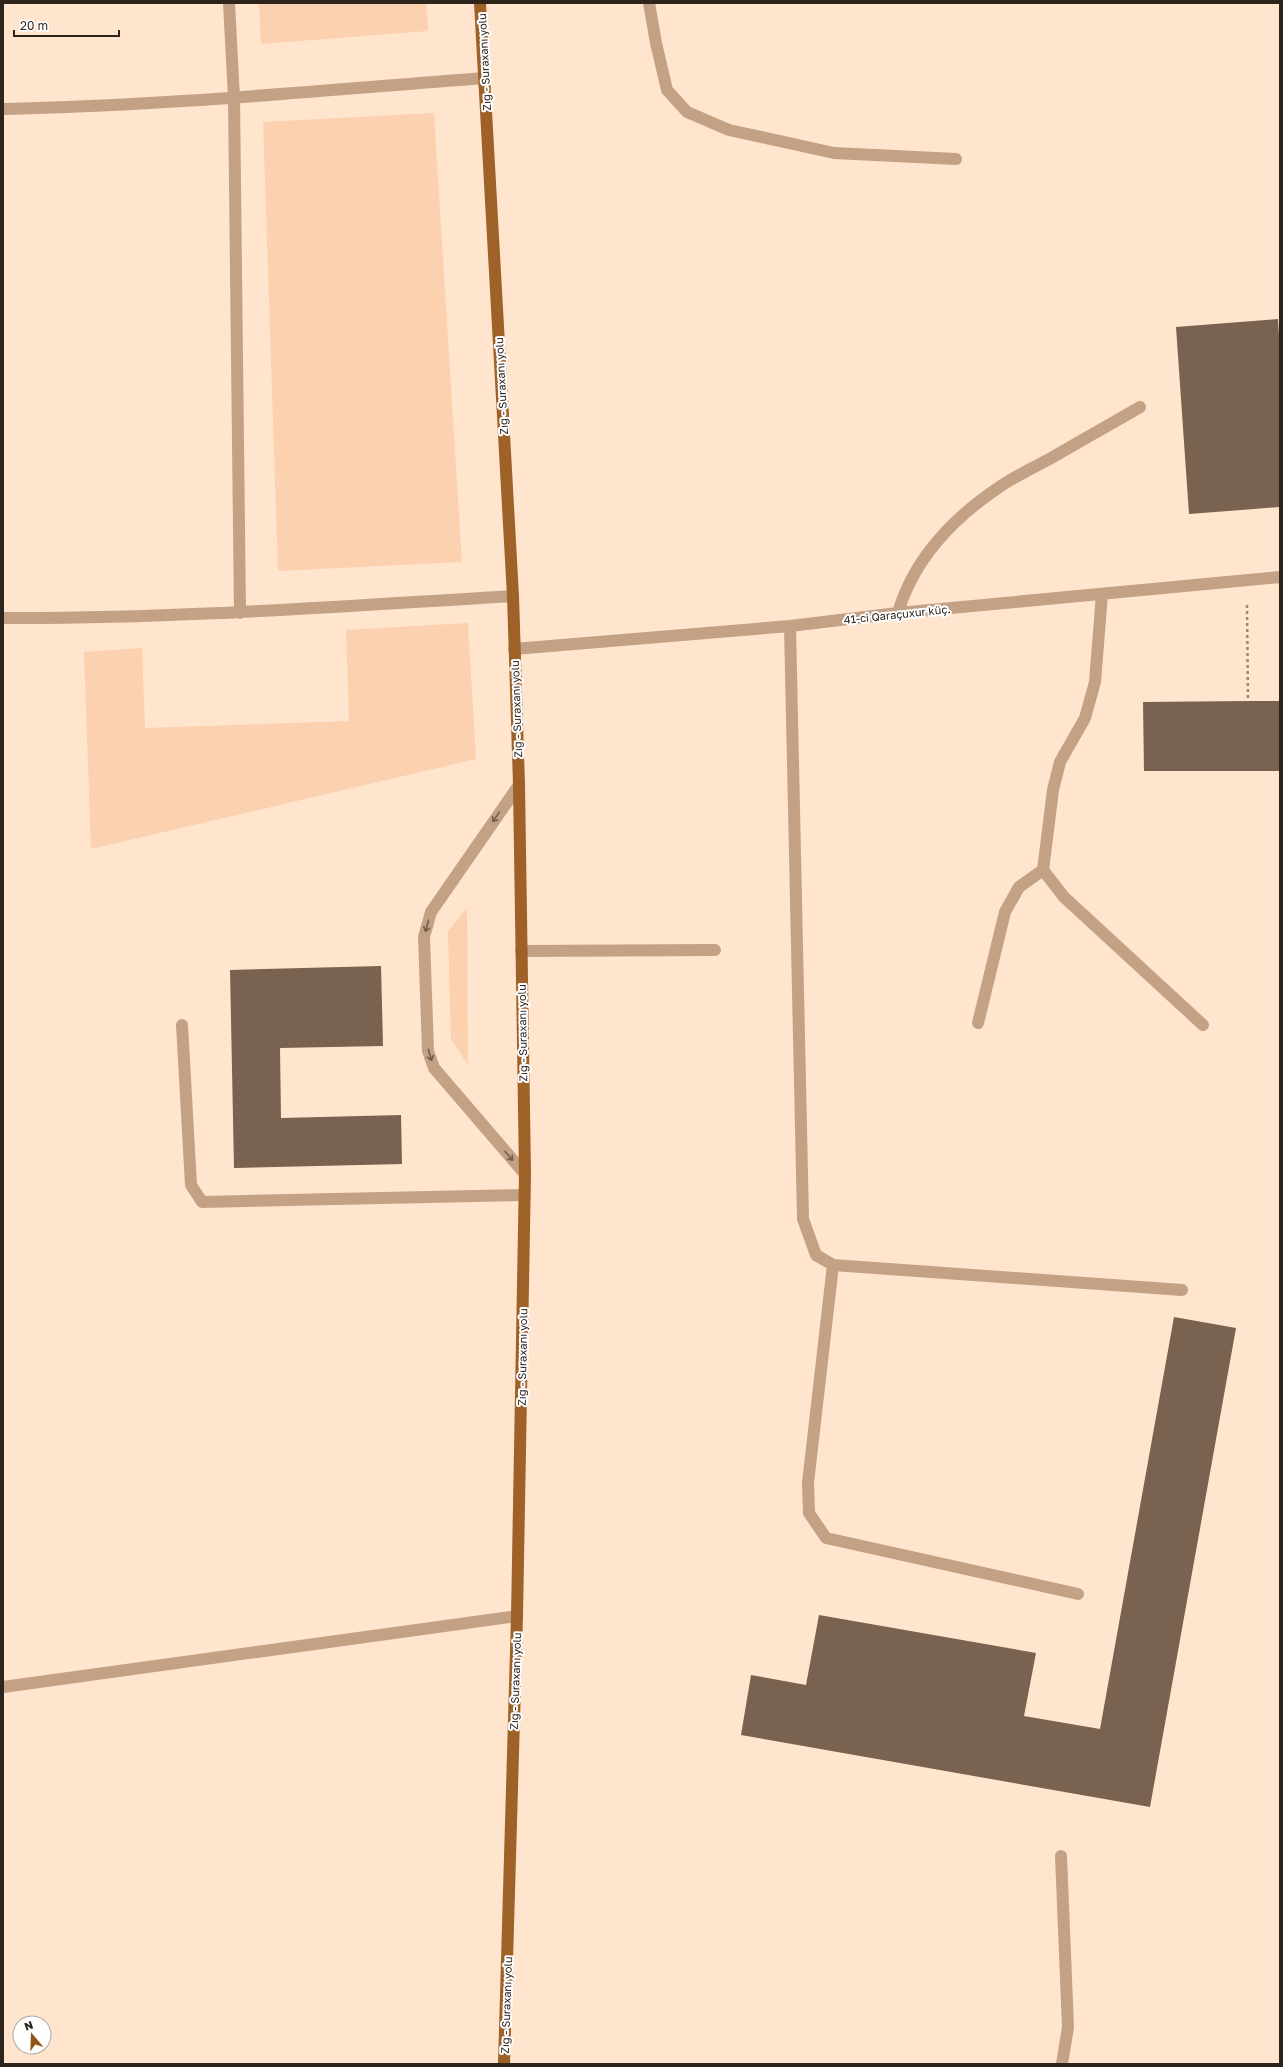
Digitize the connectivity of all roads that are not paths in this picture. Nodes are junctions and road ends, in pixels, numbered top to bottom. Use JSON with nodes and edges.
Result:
{"nodes":[{"id":1,"x":229,"y":3,"type":"edge"},
{"id":2,"x":480,"y":3,"type":"edge"},
{"id":3,"x":650,"y":3,"type":"edge"},
{"id":4,"x":485,"y":78,"type":"junction"},
{"id":5,"x":234,"y":98,"type":"junction"},
{"id":6,"x":3,"y":110,"type":"edge"},
{"id":7,"x":956,"y":159,"type":"dead end"},
{"id":8,"x":1140,"y":407,"type":"dead end"},
{"id":9,"x":1280,"y":577,"type":"edge"},
{"id":10,"x":1102,"y":594,"type":"junction"},
{"id":11,"x":513,"y":596,"type":"junction"},
{"id":12,"x":240,"y":613,"type":"junction"},
{"id":13,"x":898,"y":613,"type":"junction"},
{"id":14,"x":3,"y":618,"type":"edge"},
{"id":15,"x":790,"y":626,"type":"junction"},
{"id":16,"x":514,"y":649,"type":"junction"},
{"id":17,"x":519,"y":785,"type":"junction"},
{"id":18,"x":1043,"y":870,"type":"junction"},
{"id":19,"x":715,"y":950,"type":"dead end"},
{"id":20,"x":521,"y":951,"type":"junction"},
{"id":21,"x":978,"y":1023,"type":"dead end"},
{"id":22,"x":1203,"y":1025,"type":"dead end"},
{"id":23,"x":182,"y":1026,"type":"dead end"},
{"id":24,"x":525,"y":1174,"type":"junction"},
{"id":25,"x":524,"y":1195,"type":"junction"},
{"id":26,"x":833,"y":1265,"type":"junction"},
{"id":27,"x":1182,"y":1290,"type":"dead end"},
{"id":28,"x":1078,"y":1594,"type":"dead end"},
{"id":29,"x":517,"y":1616,"type":"junction"},
{"id":30,"x":3,"y":1687,"type":"edge"},
{"id":31,"x":1061,"y":1856,"type":"dead end"},
{"id":32,"x":504,"y":2064,"type":"edge"},
{"id":33,"x":1062,"y":2064,"type":"edge"}],
"edges":[{"from":1,"to":5,"type":"street"},
{"from":2,"to":4,"type":"main road","name":"Zığ - Suraxanı yolu"},
{"from":3,"to":7,"type":"street"},
{"from":4,"to":5,"type":"street"},
{"from":4,"to":11,"type":"main road","name":"Zığ - Suraxanı yolu"},
{"from":5,"to":6,"type":"street"},
{"from":5,"to":12,"type":"street"},
{"from":8,"to":13,"type":"street"},
{"from":9,"to":10,"type":"street","name":"41-ci Qaraçuxur küç."},
{"from":10,"to":13,"type":"street","name":"41-ci Qaraçuxur küç."},
{"from":10,"to":18,"type":"street"},
{"from":11,"to":12,"type":"street"},
{"from":11,"to":16,"type":"main road","name":"Zığ - Suraxanı yolu"},
{"from":12,"to":14,"type":"street"},
{"from":13,"to":15,"type":"street","name":"41-ci Qaraçuxur küç."},
{"from":15,"to":16,"type":"street","name":"41-ci Qaraçuxur küç."},
{"from":15,"to":26,"type":"street"},
{"from":16,"to":17,"type":"main road","name":"Zığ - Suraxanı yolu"},
{"from":17,"to":20,"type":"main road","name":"Zığ - Suraxanı yolu"},
{"from":17,"to":24,"type":"street","one_way":true},
{"from":18,"to":21,"type":"street"},
{"from":18,"to":22,"type":"street"},
{"from":19,"to":20,"type":"street"},
{"from":20,"to":24,"type":"main road","name":"Zığ - Suraxanı yolu"},
{"from":23,"to":25,"type":"street"},
{"from":24,"to":25,"type":"main road","name":"Zığ - Suraxanı yolu"},
{"from":25,"to":29,"type":"main road","name":"Zığ - Suraxanı yolu"},
{"from":26,"to":27,"type":"street"},
{"from":26,"to":28,"type":"street"},
{"from":29,"to":30,"type":"street"},
{"from":29,"to":32,"type":"main road","name":"Zığ - Suraxanı yolu"},
{"from":31,"to":33,"type":"street"}]}
